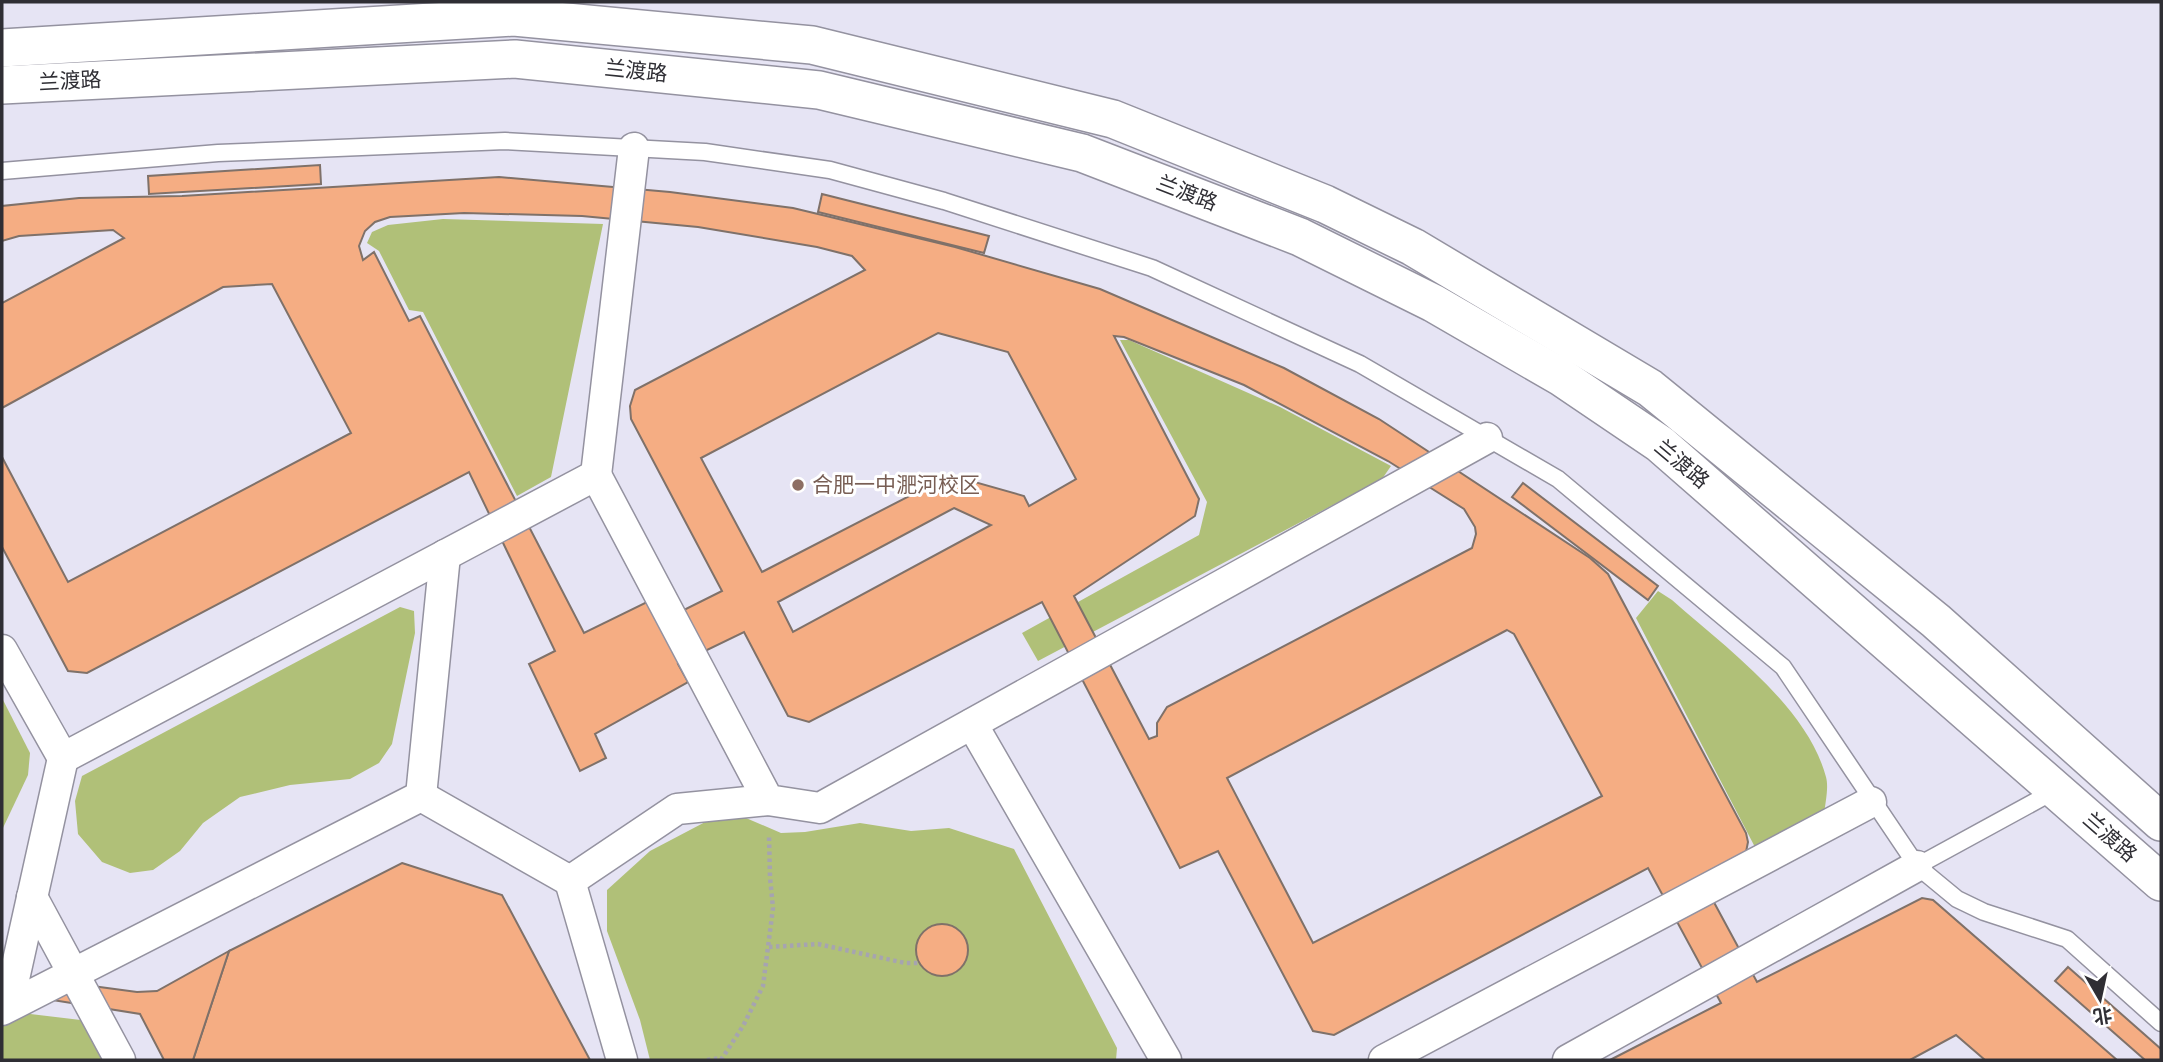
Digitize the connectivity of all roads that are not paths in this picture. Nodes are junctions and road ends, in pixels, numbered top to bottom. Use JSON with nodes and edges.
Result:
{"nodes":[{"id":1,"x":2,"y":48,"type":"edge"},
{"id":2,"x":2,"y":85,"type":"edge"},
{"id":3,"x":634,"y":148,"type":"junction"},
{"id":4,"x":2,"y":171,"type":"edge"},
{"id":5,"x":1487,"y":438,"type":"junction"},
{"id":6,"x":596,"y":475,"type":"junction"},
{"id":7,"x":445,"y":555,"type":"junction"},
{"id":8,"x":2,"y":650,"type":"edge"},
{"id":9,"x":972,"y":724,"type":"junction"},
{"id":10,"x":63,"y":758,"type":"junction"},
{"id":11,"x":2056,"y":790,"type":"junction"},
{"id":12,"x":421,"y":796,"type":"junction"},
{"id":13,"x":768,"y":800,"type":"junction"},
{"id":14,"x":1871,"y":802,"type":"junction"},
{"id":15,"x":2161,"y":822,"type":"edge"},
{"id":16,"x":1917,"y":866,"type":"junction"},
{"id":17,"x":570,"y":881,"type":"junction"},
{"id":18,"x":2161,"y":882,"type":"edge"},
{"id":19,"x":32,"y":897,"type":"junction"},
{"id":20,"x":74,"y":973,"type":"junction"},
{"id":21,"x":4,"y":1004,"type":"edge"},
{"id":22,"x":2161,"y":1023,"type":"edge"},
{"id":23,"x":120,"y":1060,"type":"edge"},
{"id":24,"x":622,"y":1060,"type":"edge"},
{"id":25,"x":1166,"y":1060,"type":"edge"},
{"id":26,"x":1384,"y":1060,"type":"edge"},
{"id":27,"x":1568,"y":1060,"type":"edge"}],
"edges":[{"from":1,"to":15,"type":"street","name":"兰渡路"},
{"from":2,"to":11,"type":"street","name":"兰渡路"},
{"from":3,"to":4,"type":"lane"},
{"from":3,"to":5,"type":"lane"},
{"from":3,"to":6,"type":"street"},
{"from":5,"to":9,"type":"street"},
{"from":5,"to":14,"type":"lane"},
{"from":6,"to":7,"type":"street"},
{"from":6,"to":13,"type":"street"},
{"from":7,"to":10,"type":"street"},
{"from":7,"to":12,"type":"street"},
{"from":8,"to":10,"type":"street"},
{"from":9,"to":13,"type":"street"},
{"from":9,"to":25,"type":"street"},
{"from":10,"to":19,"type":"street"},
{"from":11,"to":16,"type":"lane"},
{"from":11,"to":18,"type":"street","name":"兰渡路"},
{"from":12,"to":17,"type":"street"},
{"from":12,"to":20,"type":"street"},
{"from":13,"to":17,"type":"street"},
{"from":14,"to":16,"type":"lane"},
{"from":14,"to":26,"type":"street"},
{"from":16,"to":22,"type":"lane"},
{"from":16,"to":27,"type":"street"},
{"from":17,"to":24,"type":"street"},
{"from":19,"to":20,"type":"street"},
{"from":19,"to":21,"type":"street"},
{"from":20,"to":21,"type":"street"},
{"from":20,"to":23,"type":"street"}]}
